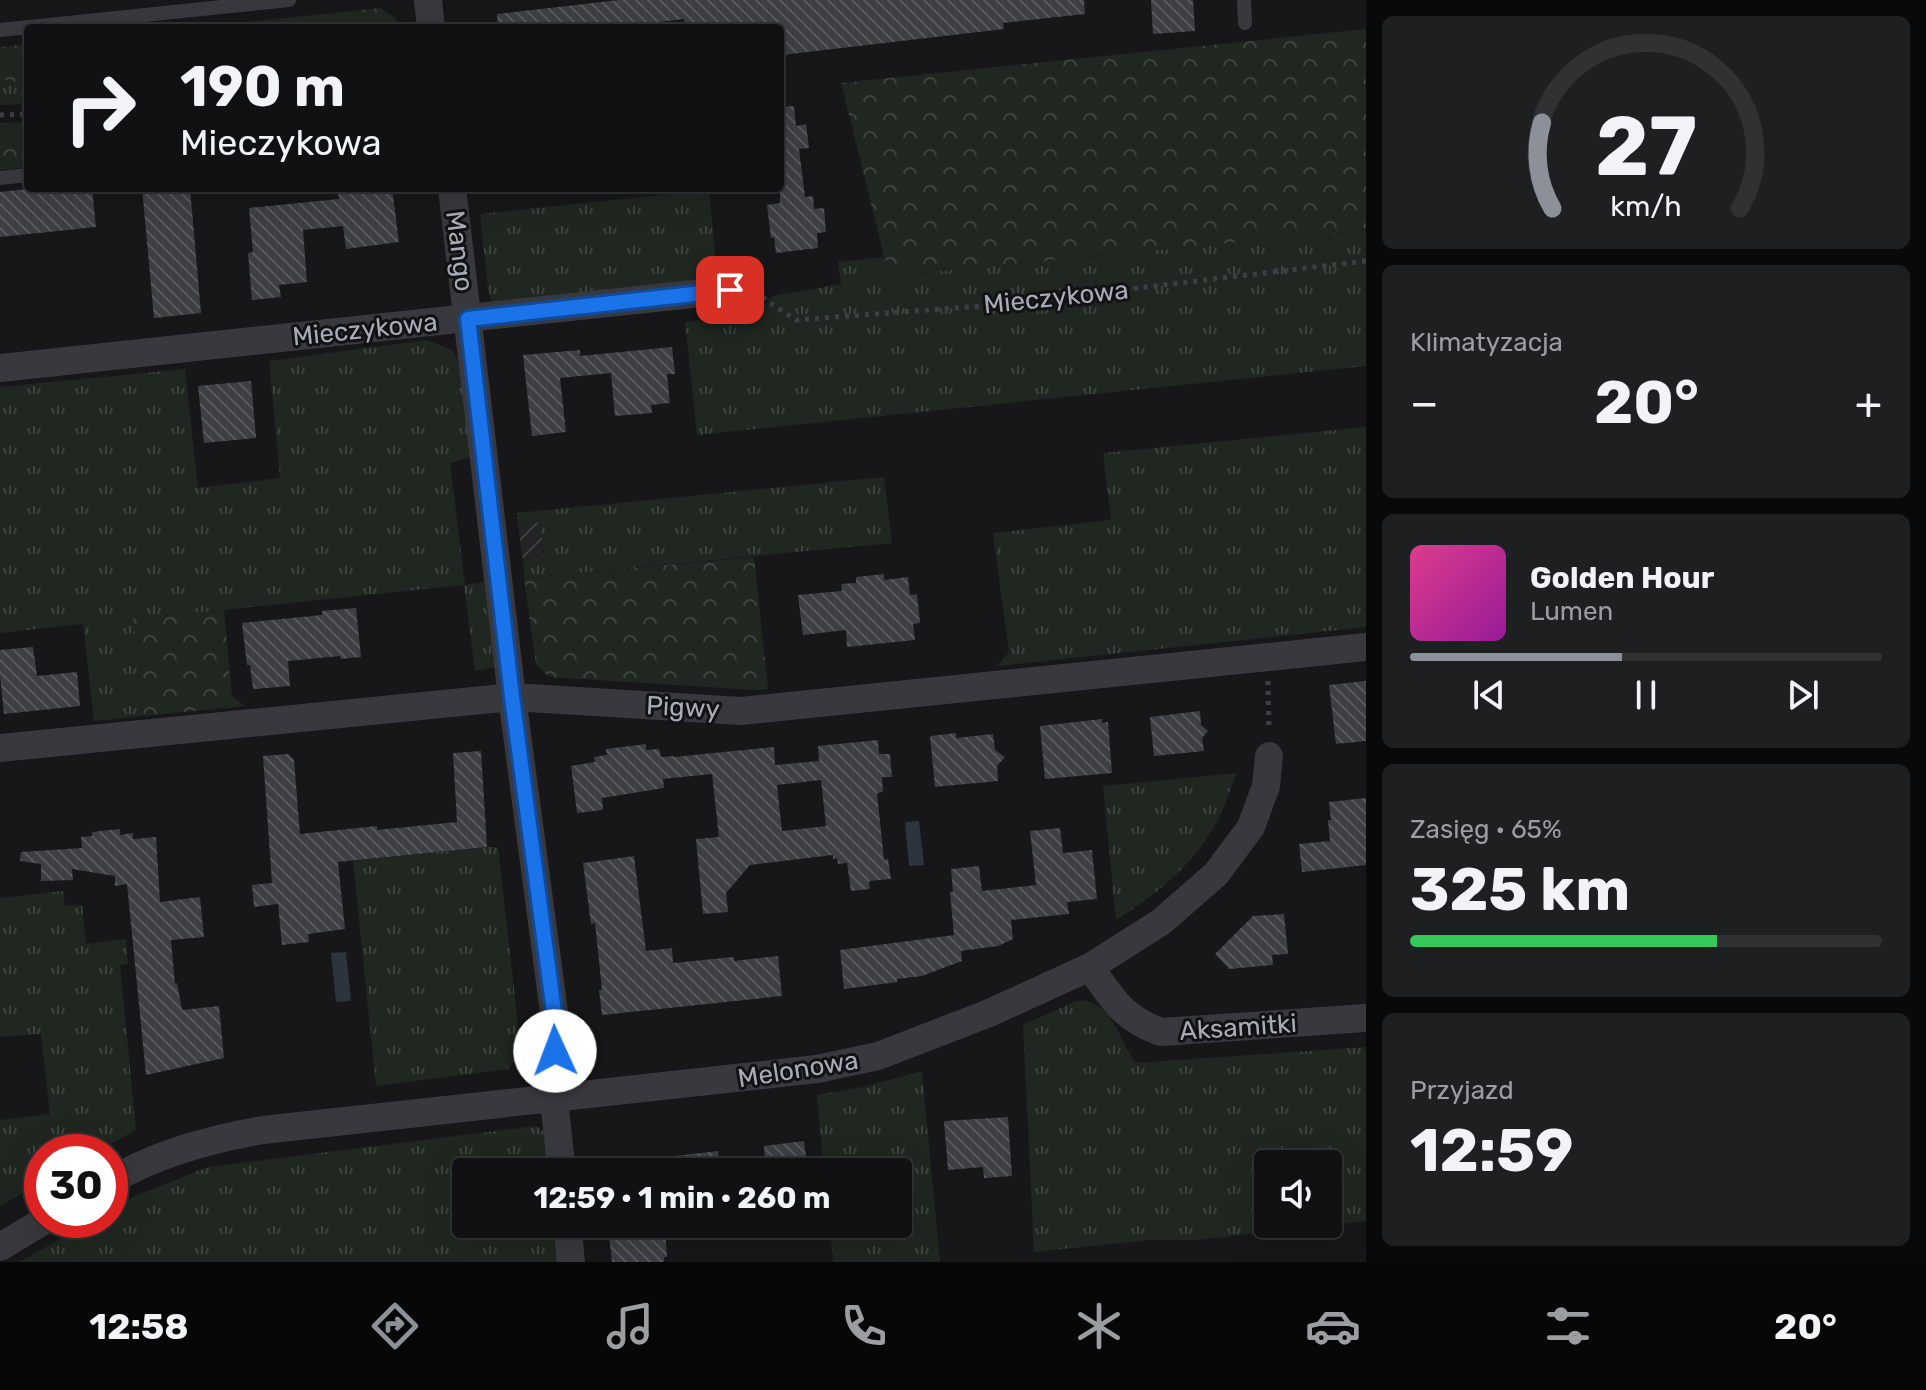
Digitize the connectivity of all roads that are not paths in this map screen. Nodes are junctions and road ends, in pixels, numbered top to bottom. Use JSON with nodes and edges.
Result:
{"nodes":[{"id":1,"x":289,"y":0,"type":"edge"},
{"id":2,"x":428,"y":0,"type":"edge"},
{"id":3,"x":1244,"y":0,"type":"edge"},
{"id":4,"x":1245,"y":23,"type":"dead end"},
{"id":5,"x":58,"y":24,"type":"edge"},
{"id":6,"x":431,"y":24,"type":"edge"},
{"id":7,"x":24,"y":28,"type":"edge"},
{"id":8,"x":0,"y":30,"type":"edge"},
{"id":9,"x":24,"y":175,"type":"edge"},
{"id":10,"x":0,"y":178,"type":"edge"},
{"id":11,"x":452,"y":192,"type":"edge"},
{"id":12,"x":730,"y":290,"type":"dead end"},
{"id":13,"x":468,"y":319,"type":"junction"},
{"id":14,"x":0,"y":368,"type":"edge"},
{"id":15,"x":1366,"y":647,"type":"edge"},
{"id":16,"x":512,"y":697,"type":"junction"},
{"id":17,"x":0,"y":748,"type":"edge"},
{"id":18,"x":1269,"y":756,"type":"road end"},
{"id":19,"x":1090,"y":967,"type":"junction"},
{"id":20,"x":1366,"y":1018,"type":"edge"},
{"id":21,"x":554,"y":1100,"type":"junction"},
{"id":22,"x":560,"y":1158,"type":"edge"},
{"id":23,"x":128,"y":1171,"type":"edge"},
{"id":24,"x":24,"y":1233,"type":"edge"},
{"id":25,"x":568,"y":1238,"type":"edge"},
{"id":26,"x":0,"y":1247,"type":"edge"},
{"id":27,"x":571,"y":1262,"type":"edge"}],
"edges":[{"from":1,"to":5,"type":"lane"},
{"from":2,"to":6,"type":"street"},
{"from":3,"to":4,"type":"lane"},
{"from":7,"to":8,"type":"lane"},
{"from":9,"to":10,"type":"lane"},
{"from":11,"to":13,"type":"street","name":"Mango"},
{"from":12,"to":13,"type":"street","name":"Mieczykowa"},
{"from":13,"to":14,"type":"street","name":"Mieczykowa"},
{"from":13,"to":16,"type":"street","name":"Mango"},
{"from":15,"to":16,"type":"street","name":"Pigwy"},
{"from":16,"to":17,"type":"street","name":"Pigwy"},
{"from":16,"to":21,"type":"street","name":"Mango"},
{"from":18,"to":19,"type":"street","name":"Melonowa"},
{"from":19,"to":20,"type":"street","name":"Aksamitki"},
{"from":19,"to":21,"type":"street","name":"Melonowa"},
{"from":21,"to":22,"type":"street","name":"Mango"},
{"from":21,"to":23,"type":"street","name":"Melonowa"},
{"from":24,"to":26,"type":"street"},
{"from":25,"to":27,"type":"street"}]}
